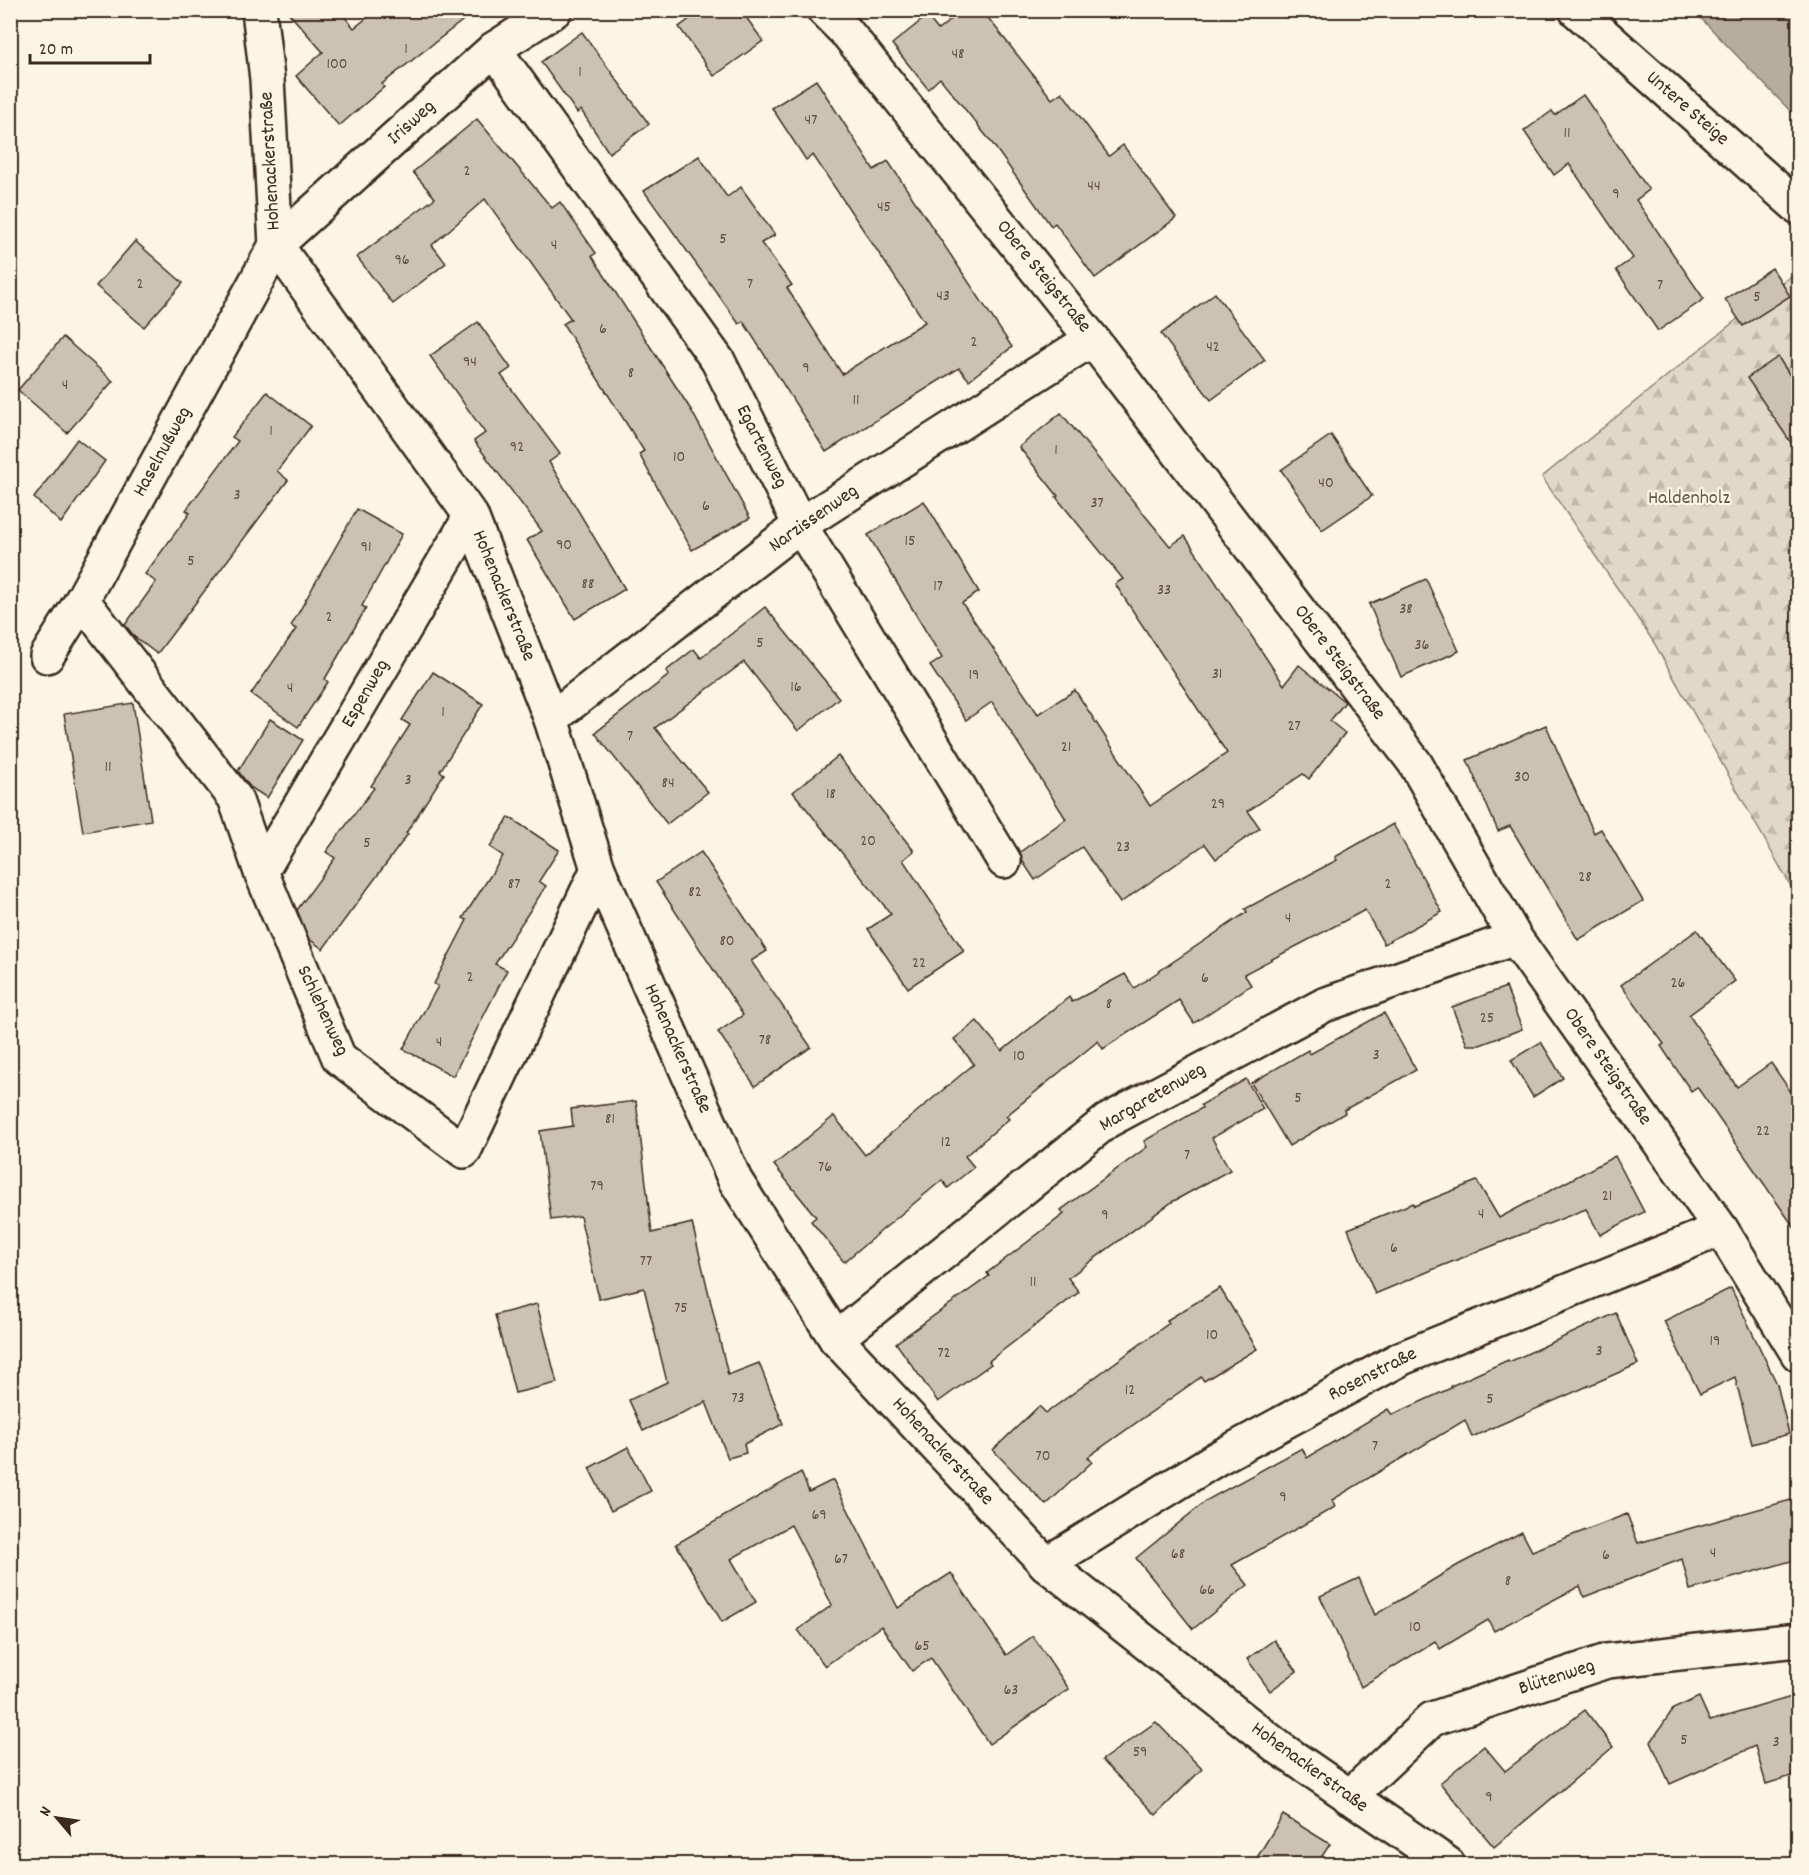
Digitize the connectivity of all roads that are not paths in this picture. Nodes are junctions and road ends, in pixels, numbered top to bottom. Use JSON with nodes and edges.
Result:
{"nodes":[{"id":1,"x":259,"y":10,"type":"edge"},
{"id":2,"x":555,"y":10,"type":"edge"},
{"id":3,"x":824,"y":10,"type":"edge"},
{"id":4,"x":1576,"y":10,"type":"edge"},
{"id":5,"x":494,"y":49,"type":"junction"},
{"id":6,"x":1798,"y":207,"type":"edge"},
{"id":7,"x":276,"y":245,"type":"junction"},
{"id":8,"x":1092,"y":339,"type":"junction"},
{"id":9,"x":471,"y":516,"type":"junction"},
{"id":10,"x":800,"y":525,"type":"junction"},
{"id":11,"x":82,"y":600,"type":"junction"},
{"id":12,"x":46,"y":656,"type":"dead end"},
{"id":13,"x":551,"y":719,"type":"junction"},
{"id":14,"x":1004,"y":861,"type":"dead end"},
{"id":15,"x":598,"y":869,"type":"junction"},
{"id":16,"x":261,"y":872,"type":"junction"},
{"id":17,"x":1515,"y":938,"type":"junction"},
{"id":18,"x":1720,"y":1229,"type":"junction"},
{"id":19,"x":836,"y":1339,"type":"junction"},
{"id":20,"x":1798,"y":1354,"type":"edge"},
{"id":21,"x":1046,"y":1564,"type":"junction"},
{"id":22,"x":1798,"y":1640,"type":"edge"},
{"id":23,"x":1349,"y":1797,"type":"junction"},
{"id":24,"x":1448,"y":1864,"type":"edge"}],
"edges":[{"from":1,"to":7,"type":"street","name":"Hohenackerstraße"},
{"from":2,"to":5,"type":"street","name":"Irisweg"},
{"from":3,"to":8,"type":"street","name":"Obere Steigstraße"},
{"from":4,"to":6,"type":"street","name":"Untere Steige"},
{"from":5,"to":7,"type":"street","name":"Irisweg"},
{"from":5,"to":10,"type":"street","name":"Egartenweg"},
{"from":7,"to":9,"type":"street","name":"Hohenackerstraße"},
{"from":7,"to":11,"type":"street","name":"Haselnußweg"},
{"from":8,"to":10,"type":"street","name":"Narzissenweg"},
{"from":8,"to":17,"type":"street","name":"Obere Steigstraße"},
{"from":9,"to":13,"type":"street","name":"Hohenackerstraße"},
{"from":9,"to":16,"type":"street","name":"Espenweg"},
{"from":10,"to":13,"type":"street","name":"Narzissenweg"},
{"from":10,"to":14,"type":"street","name":"Egartenweg"},
{"from":11,"to":12,"type":"street","name":"Haselnußweg"},
{"from":11,"to":16,"type":"street","name":"Schlehenweg"},
{"from":13,"to":15,"type":"street","name":"Hohenackerstraße"},
{"from":15,"to":16,"type":"street","name":"Schlehenweg"},
{"from":15,"to":19,"type":"street","name":"Hohenackerstraße"},
{"from":17,"to":18,"type":"street","name":"Obere Steigstraße"},
{"from":17,"to":19,"type":"street","name":"Margaretenweg"},
{"from":18,"to":20,"type":"street","name":"Obere Steigstraße"},
{"from":18,"to":21,"type":"street","name":"Rosenstraße"},
{"from":19,"to":21,"type":"street","name":"Hohenackerstraße"},
{"from":21,"to":23,"type":"street","name":"Hohenackerstraße"},
{"from":22,"to":23,"type":"street","name":"Blütenweg"},
{"from":23,"to":24,"type":"street","name":"Hohenackerstraße"}]}
